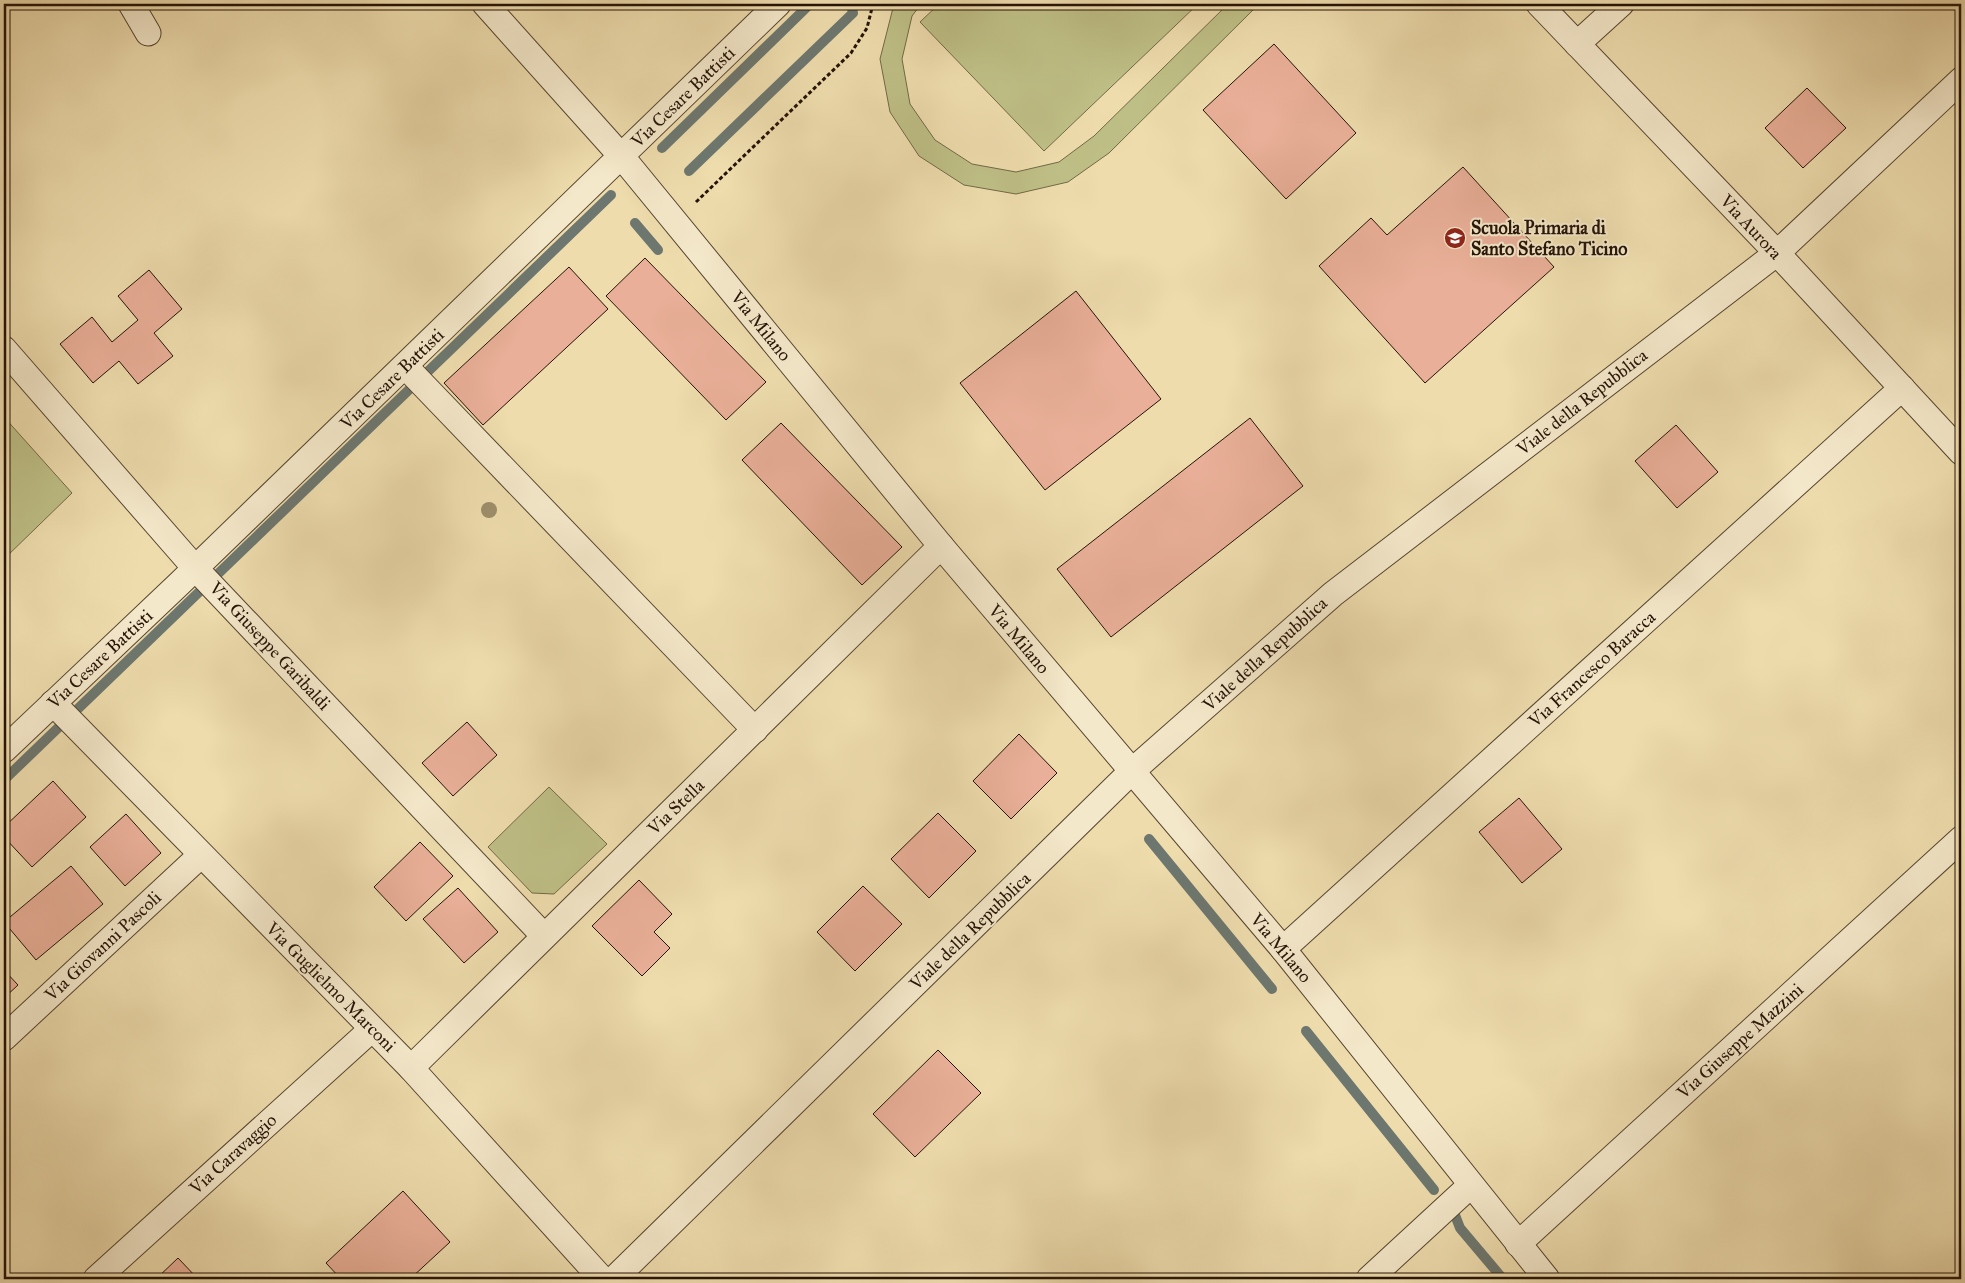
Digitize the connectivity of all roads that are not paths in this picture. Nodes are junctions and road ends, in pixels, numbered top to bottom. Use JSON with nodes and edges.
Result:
{"nodes":[{"id":1,"x":131,"y":4,"type":"edge"},
{"id":2,"x":485,"y":4,"type":"edge"},
{"id":3,"x":778,"y":4,"type":"edge"},
{"id":4,"x":1539,"y":4,"type":"edge"},
{"id":5,"x":1621,"y":4,"type":"edge"},
{"id":6,"x":148,"y":33,"type":"dead end"},
{"id":7,"x":1577,"y":44,"type":"junction"},
{"id":8,"x":1961,"y":80,"type":"edge"},
{"id":9,"x":622,"y":157,"type":"junction"},
{"id":10,"x":1777,"y":253,"type":"junction"},
{"id":11,"x":4,"y":349,"type":"edge"},
{"id":12,"x":408,"y":369,"type":"junction"},
{"id":13,"x":1902,"y":388,"type":"junction"},
{"id":14,"x":1961,"y":452,"type":"edge"},
{"id":15,"x":942,"y":546,"type":"junction"},
{"id":16,"x":204,"y":577,"type":"junction"},
{"id":17,"x":55,"y":705,"type":"junction"},
{"id":18,"x":755,"y":730,"type":"junction"},
{"id":19,"x":4,"y":750,"type":"edge"},
{"id":20,"x":1132,"y":772,"type":"junction"},
{"id":21,"x":1961,"y":839,"type":"edge"},
{"id":22,"x":201,"y":855,"type":"junction"},
{"id":23,"x":544,"y":936,"type":"junction"},
{"id":24,"x":1283,"y":949,"type":"junction"},
{"id":25,"x":372,"y":1029,"type":"junction"},
{"id":26,"x":4,"y":1038,"type":"edge"},
{"id":27,"x":411,"y":1068,"type":"junction"},
{"id":28,"x":1471,"y":1185,"type":"junction"},
{"id":29,"x":1518,"y":1244,"type":"junction"},
{"id":30,"x":96,"y":1279,"type":"edge"},
{"id":31,"x":602,"y":1279,"type":"edge"},
{"id":32,"x":614,"y":1279,"type":"edge"},
{"id":33,"x":1368,"y":1279,"type":"edge"},
{"id":34,"x":1547,"y":1279,"type":"edge"}],
"edges":[{"from":1,"to":6,"type":"street"},
{"from":2,"to":9,"type":"street","name":"Via Milano"},
{"from":3,"to":9,"type":"street","name":"Via Cesare Battisti"},
{"from":4,"to":7,"type":"street","name":"Via Aurora"},
{"from":5,"to":7,"type":"street"},
{"from":7,"to":10,"type":"street","name":"Via Aurora"},
{"from":8,"to":10,"type":"street","name":"Viale della Repubblica"},
{"from":9,"to":12,"type":"street","name":"Via Cesare Battisti"},
{"from":9,"to":15,"type":"street","name":"Via Milano"},
{"from":10,"to":13,"type":"street","name":"Via Aurora"},
{"from":10,"to":20,"type":"street","name":"Viale della Repubblica"},
{"from":11,"to":16,"type":"street","name":"Via Giuseppe Garibaldi"},
{"from":12,"to":16,"type":"street","name":"Via Cesare Battisti"},
{"from":12,"to":18,"type":"street"},
{"from":13,"to":14,"type":"street","name":"Via Aurora"},
{"from":13,"to":24,"type":"street","name":"Via Francesco Baracca"},
{"from":15,"to":18,"type":"street","name":"Via Stella"},
{"from":15,"to":20,"type":"street","name":"Via Milano"},
{"from":16,"to":17,"type":"street","name":"Via Cesare Battisti"},
{"from":16,"to":23,"type":"street","name":"Via Giuseppe Garibaldi"},
{"from":17,"to":19,"type":"street","name":"Via Cesare Battisti"},
{"from":17,"to":22,"type":"street","name":"Via Guglielmo Marconi"},
{"from":18,"to":23,"type":"street","name":"Via Stella"},
{"from":20,"to":24,"type":"street","name":"Via Milano"},
{"from":20,"to":32,"type":"street","name":"Viale della Repubblica"},
{"from":21,"to":29,"type":"street","name":"Via Giuseppe Mazzini"},
{"from":22,"to":25,"type":"street","name":"Via Guglielmo Marconi"},
{"from":22,"to":26,"type":"street","name":"Via Giovanni Pascoli"},
{"from":23,"to":27,"type":"street","name":"Via Stella"},
{"from":24,"to":28,"type":"street","name":"Via Milano"},
{"from":25,"to":27,"type":"street","name":"Via Guglielmo Marconi"},
{"from":25,"to":30,"type":"street","name":"Via Caravaggio"},
{"from":27,"to":31,"type":"street","name":"Via Guglielmo Marconi"},
{"from":28,"to":29,"type":"street","name":"Via Milano"},
{"from":28,"to":33,"type":"street"},
{"from":29,"to":34,"type":"street","name":"Via Milano"}]}
